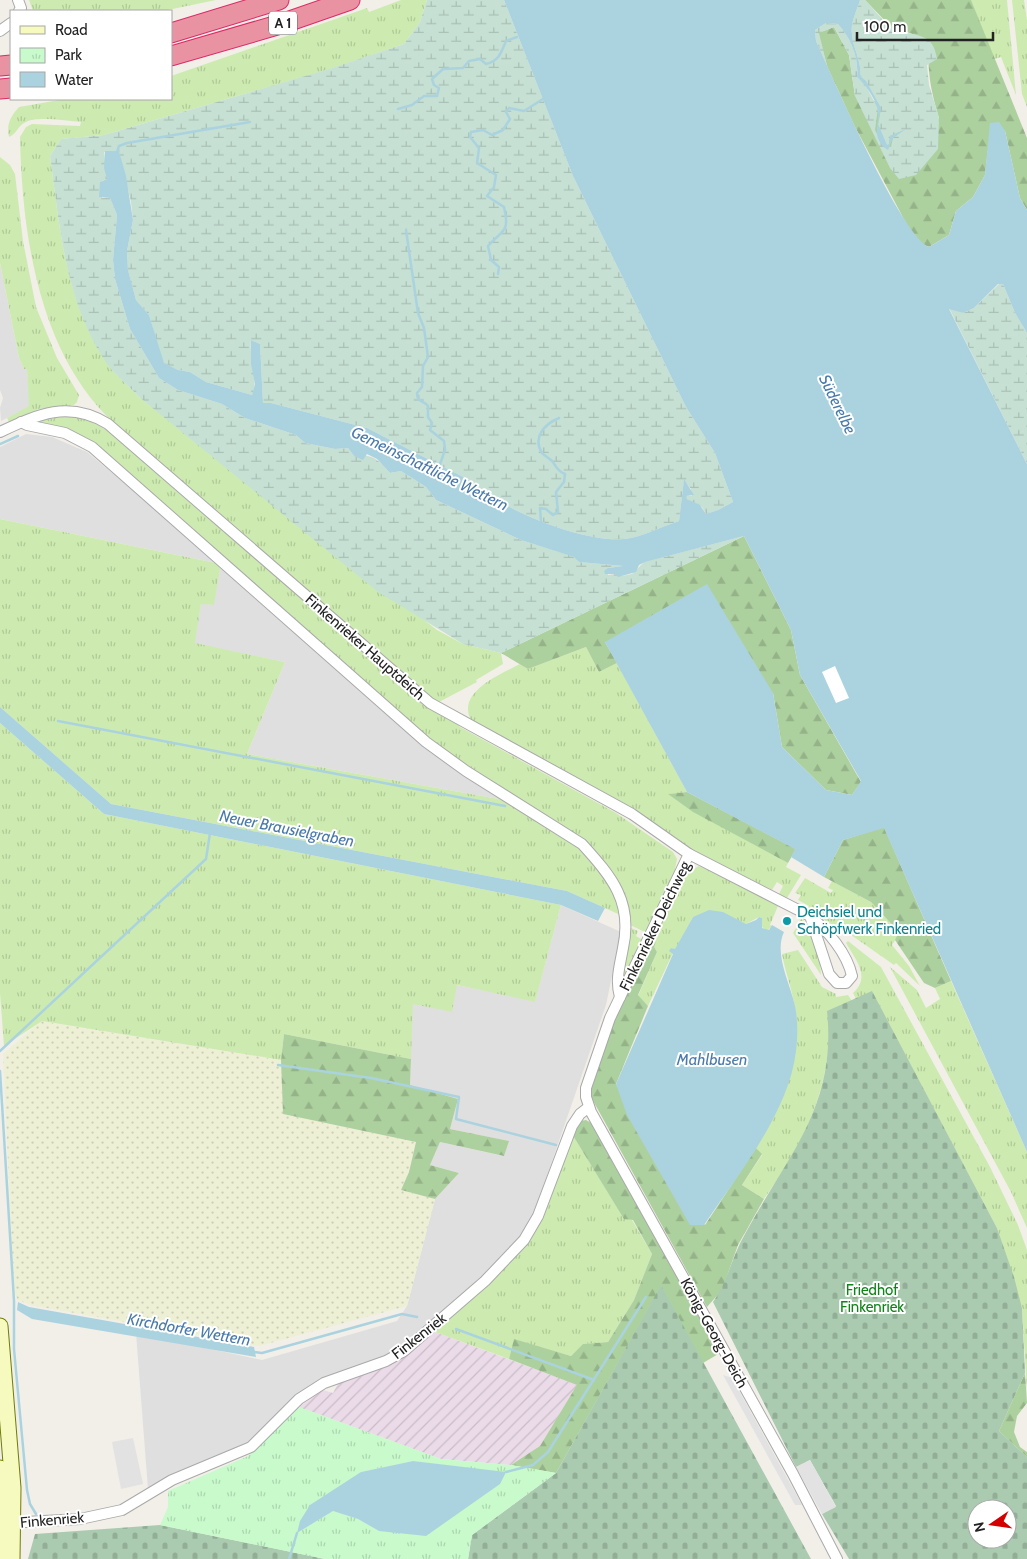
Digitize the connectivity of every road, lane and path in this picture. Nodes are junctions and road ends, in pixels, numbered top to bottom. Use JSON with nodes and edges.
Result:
{"nodes":[{"id":1,"x":279,"y":0,"type":"edge"},
{"id":2,"x":350,"y":0,"type":"edge"},
{"id":3,"x":172,"y":33,"type":"edge"},
{"id":4,"x":172,"y":56,"type":"edge"},
{"id":5,"x":21,"y":422,"type":"junction"},
{"id":6,"x":0,"y":432,"type":"edge"},
{"id":7,"x":689,"y":854,"type":"junction"},
{"id":8,"x":810,"y":916,"type":"junction"},
{"id":9,"x":620,"y":997,"type":"junction"},
{"id":10,"x":589,"y":1107,"type":"junction"},
{"id":11,"x":0,"y":1326,"type":"edge"},
{"id":12,"x":0,"y":1342,"type":"edge"},
{"id":13,"x":0,"y":1468,"type":"edge"},
{"id":14,"x":8,"y":1523,"type":"junction"},
{"id":15,"x":3,"y":1559,"type":"edge"},
{"id":16,"x":12,"y":1559,"type":"edge"},
{"id":17,"x":837,"y":1559,"type":"edge"}],
"edges":[{"from":1,"to":3,"type":"highway","number":"A 1"},
{"from":2,"to":4,"type":"highway","number":"A 1"},
{"from":5,"to":6,"type":"street","name":"Finkenrieker Hauptdeich"},
{"from":5,"to":7,"type":"street","name":"Finkenrieker Hauptdeich"},
{"from":5,"to":9,"type":"street","name":"Finkenrieker Hauptdeich"},
{"from":7,"to":8,"type":"street","name":"Finkenrieker Hauptdeich"},
{"from":7,"to":9,"type":"street","name":"Finkenrieker Deichweg"},
{"from":8,"to":8,"type":"street","name":"Finkenrieker Hauptdeich"},
{"from":9,"to":10,"type":"street"},
{"from":10,"to":14,"type":"street","name":"Finkenriek"},
{"from":10,"to":17,"type":"street","name":"König-Georg-Deich"},
{"from":11,"to":12,"type":"main road"},
{"from":12,"to":14,"type":"main road"},
{"from":13,"to":14,"type":"main road"},
{"from":14,"to":15,"type":"main road"},
{"from":14,"to":16,"type":"main road"}]}
